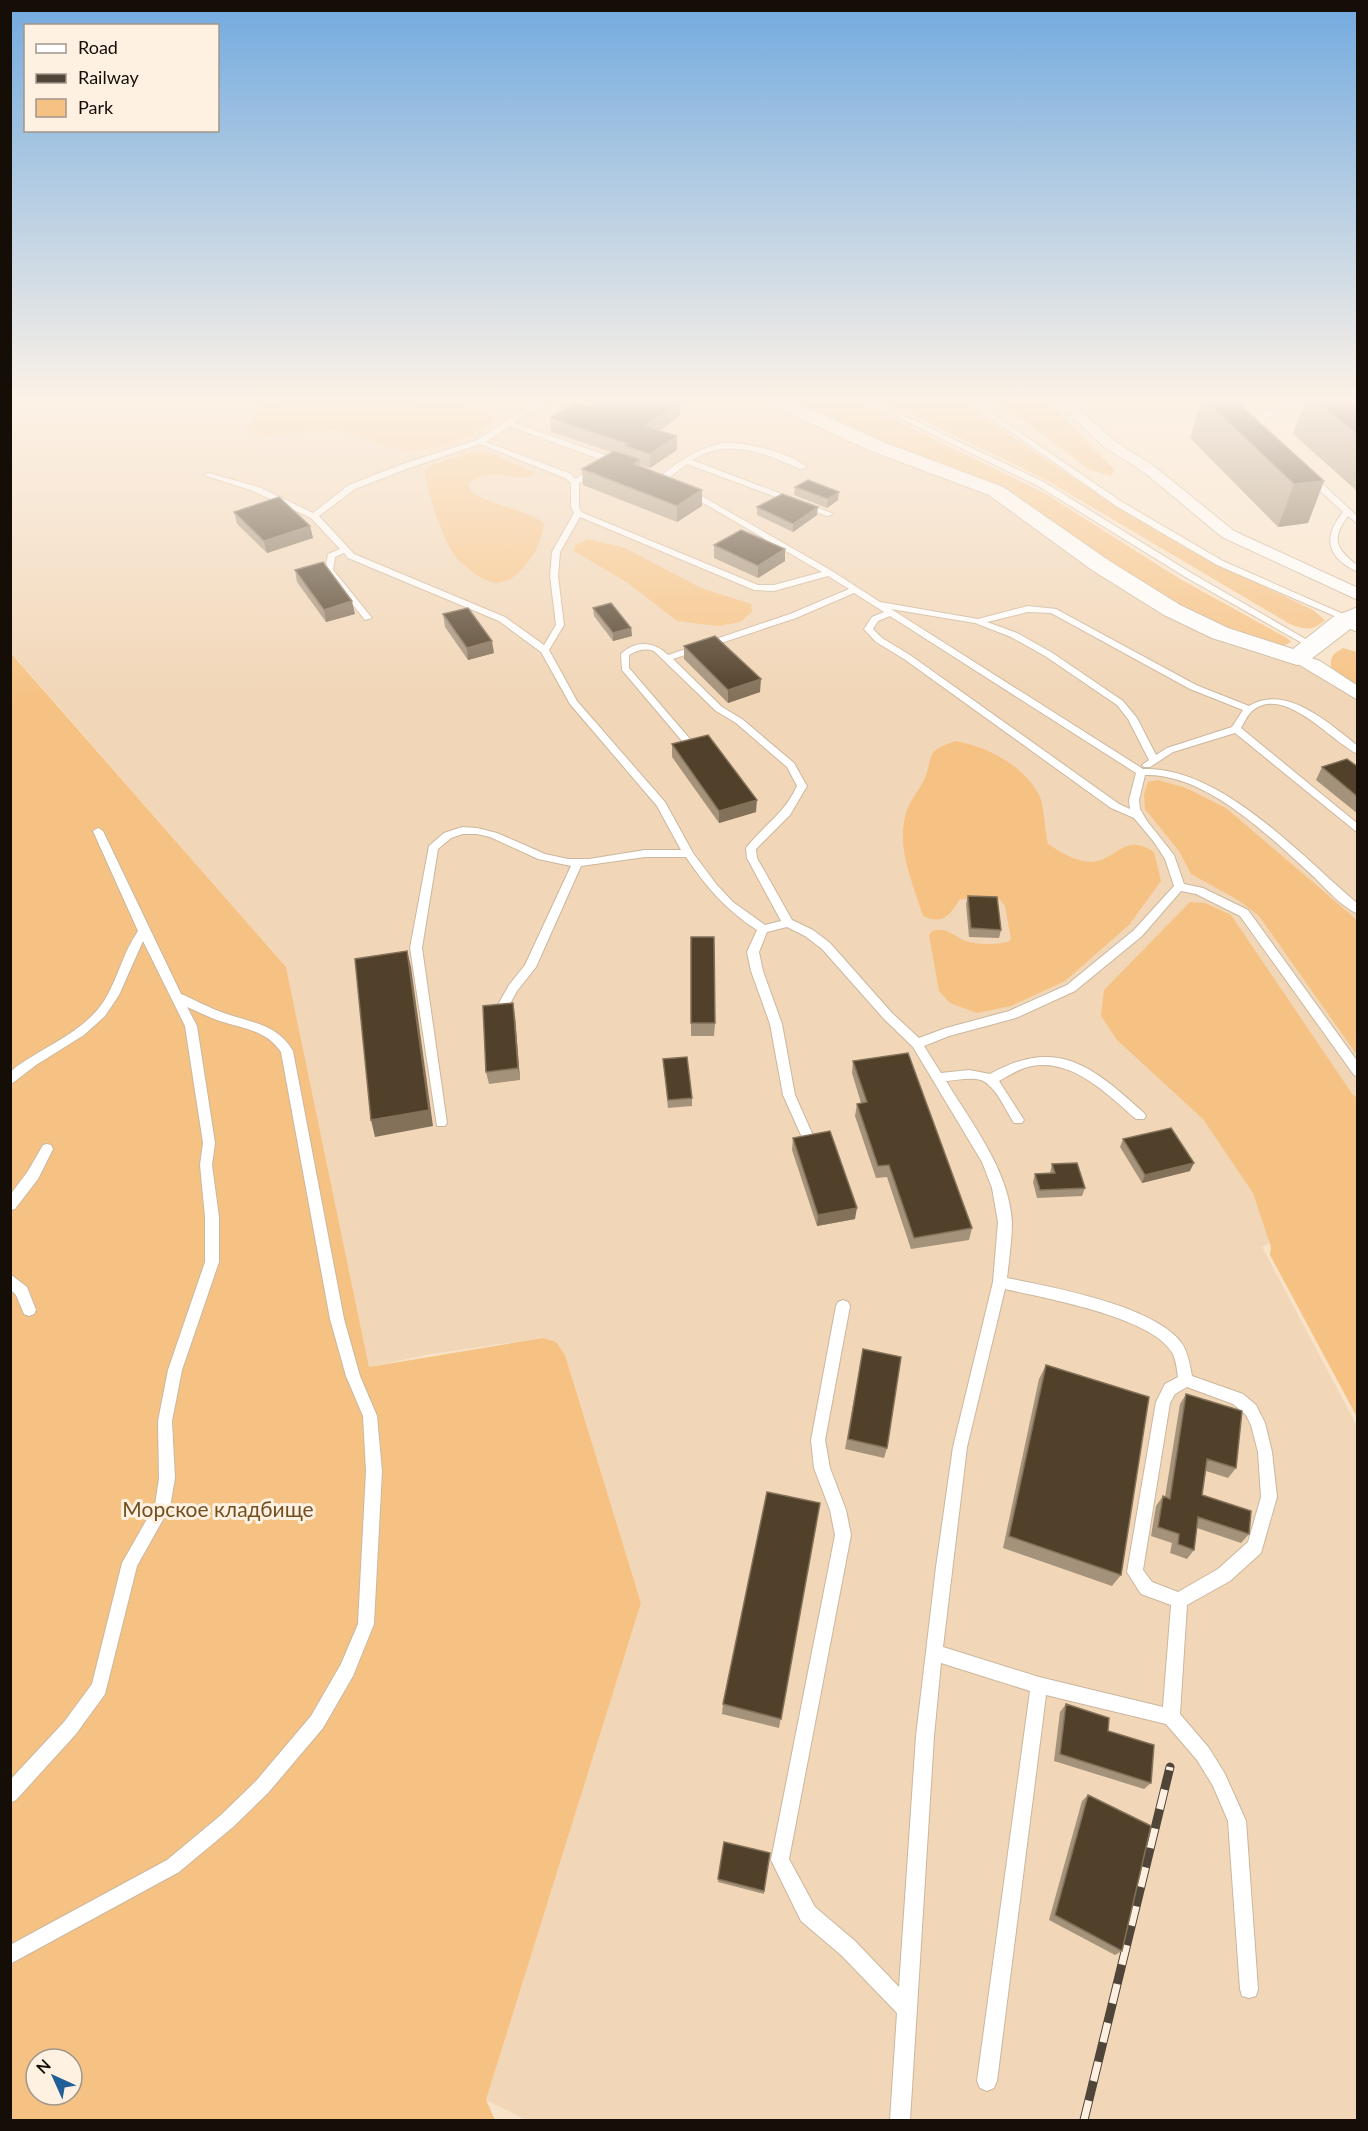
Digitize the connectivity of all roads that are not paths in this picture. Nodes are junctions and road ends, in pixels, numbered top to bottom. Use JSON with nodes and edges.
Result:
{"nodes":[{"id":1,"x":281,"y":500,"type":"edge"},
{"id":2,"x":334,"y":500,"type":"edge"},
{"id":3,"x":575,"y":500,"type":"edge"},
{"id":4,"x":703,"y":500,"type":"edge"},
{"id":5,"x":794,"y":500,"type":"edge"},
{"id":6,"x":1009,"y":500,"type":"edge"},
{"id":7,"x":1068,"y":500,"type":"edge"},
{"id":8,"x":1114,"y":500,"type":"edge"},
{"id":9,"x":1187,"y":500,"type":"edge"},
{"id":10,"x":1335,"y":500,"type":"edge"},
{"id":11,"x":1347,"y":512,"type":"junction"},
{"id":12,"x":578,"y":513,"type":"junction"},
{"id":13,"x":831,"y":514,"type":"dead end"},
{"id":14,"x":314,"y":516,"type":"junction"},
{"id":15,"x":1358,"y":522,"type":"edge"},
{"id":16,"x":344,"y":550,"type":"junction"},
{"id":17,"x":1358,"y":570,"type":"edge"},
{"id":18,"x":829,"y":573,"type":"junction"},
{"id":19,"x":854,"y":590,"type":"junction"},
{"id":20,"x":1358,"y":595,"type":"edge"},
{"id":21,"x":874,"y":604,"type":"junction"},
{"id":22,"x":889,"y":613,"type":"junction"},
{"id":23,"x":368,"y":618,"type":"dead end"},
{"id":24,"x":977,"y":621,"type":"junction"},
{"id":25,"x":1351,"y":621,"type":"edge"},
{"id":26,"x":545,"y":650,"type":"junction"},
{"id":27,"x":1305,"y":651,"type":"junction"},
{"id":28,"x":667,"y":658,"type":"junction"},
{"id":29,"x":1358,"y":694,"type":"edge"},
{"id":30,"x":1247,"y":708,"type":"junction"},
{"id":31,"x":1236,"y":729,"type":"junction"},
{"id":32,"x":691,"y":746,"type":"edge"},
{"id":33,"x":1358,"y":751,"type":"edge"},
{"id":34,"x":1153,"y":759,"type":"junction"},
{"id":35,"x":1141,"y":772,"type":"junction"},
{"id":36,"x":1135,"y":815,"type":"junction"},
{"id":37,"x":1358,"y":830,"type":"edge"},
{"id":38,"x":98,"y":831,"type":"dead end"},
{"id":39,"x":689,"y":854,"type":"junction"},
{"id":40,"x":577,"y":864,"type":"junction"},
{"id":41,"x":1179,"y":887,"type":"junction"},
{"id":42,"x":1358,"y":910,"type":"edge"},
{"id":43,"x":788,"y":923,"type":"junction"},
{"id":44,"x":763,"y":929,"type":"junction"},
{"id":45,"x":144,"y":931,"type":"junction"},
{"id":46,"x":177,"y":997,"type":"junction"},
{"id":47,"x":501,"y":1010,"type":"edge"},
{"id":48,"x":917,"y":1044,"type":"junction"},
{"id":49,"x":1358,"y":1072,"type":"edge"},
{"id":50,"x":936,"y":1078,"type":"junction"},
{"id":51,"x":992,"y":1079,"type":"junction"},
{"id":52,"x":10,"y":1080,"type":"edge"},
{"id":53,"x":1140,"y":1116,"type":"dead end"},
{"id":54,"x":1018,"y":1120,"type":"dead end"},
{"id":55,"x":441,"y":1123,"type":"dead end"},
{"id":56,"x":809,"y":1140,"type":"edge"},
{"id":57,"x":47,"y":1149,"type":"dead end"},
{"id":58,"x":10,"y":1205,"type":"edge"},
{"id":59,"x":10,"y":1280,"type":"edge"},
{"id":60,"x":1000,"y":1282,"type":"junction"},
{"id":61,"x":843,"y":1306,"type":"dead end"},
{"id":62,"x":29,"y":1310,"type":"dead end"},
{"id":63,"x":1186,"y":1380,"type":"junction"},
{"id":64,"x":1179,"y":1600,"type":"junction"},
{"id":65,"x":935,"y":1653,"type":"junction"},
{"id":66,"x":1039,"y":1685,"type":"junction"},
{"id":67,"x":1171,"y":1717,"type":"junction"},
{"id":68,"x":10,"y":1794,"type":"edge"},
{"id":69,"x":10,"y":1955,"type":"edge"},
{"id":70,"x":1249,"y":1989,"type":"dead end"},
{"id":71,"x":906,"y":2008,"type":"junction"},
{"id":72,"x":987,"y":2082,"type":"dead end"},
{"id":73,"x":900,"y":2121,"type":"edge"}],
"edges":[{"from":1,"to":14,"type":"lane"},
{"from":2,"to":14,"type":"lane"},
{"from":3,"to":12,"type":"lane"},
{"from":4,"to":18,"type":"lane"},
{"from":5,"to":13,"type":"lane"},
{"from":6,"to":27,"type":"main road"},
{"from":7,"to":27,"type":"lane"},
{"from":8,"to":25,"type":"lane"},
{"from":9,"to":20,"type":"street"},
{"from":10,"to":11,"type":"lane"},
{"from":11,"to":15,"type":"lane"},
{"from":11,"to":17,"type":"lane"},
{"from":12,"to":18,"type":"lane"},
{"from":12,"to":26,"type":"lane"},
{"from":14,"to":16,"type":"lane"},
{"from":16,"to":23,"type":"lane"},
{"from":16,"to":26,"type":"lane"},
{"from":18,"to":19,"type":"lane"},
{"from":19,"to":21,"type":"lane"},
{"from":19,"to":28,"type":"lane"},
{"from":21,"to":22,"type":"lane"},
{"from":21,"to":24,"type":"lane"},
{"from":22,"to":35,"type":"lane"},
{"from":22,"to":36,"type":"lane"},
{"from":24,"to":30,"type":"lane"},
{"from":24,"to":34,"type":"lane"},
{"from":25,"to":27,"type":"main road"},
{"from":26,"to":39,"type":"lane"},
{"from":27,"to":29,"type":"street"},
{"from":28,"to":32,"type":"lane"},
{"from":28,"to":43,"type":"lane"},
{"from":30,"to":31,"type":"lane"},
{"from":30,"to":33,"type":"lane"},
{"from":31,"to":34,"type":"lane"},
{"from":31,"to":37,"type":"lane"},
{"from":34,"to":35,"type":"lane"},
{"from":35,"to":36,"type":"lane"},
{"from":35,"to":42,"type":"lane"},
{"from":36,"to":41,"type":"lane"},
{"from":38,"to":45,"type":"lane"},
{"from":39,"to":40,"type":"lane"},
{"from":39,"to":44,"type":"lane"},
{"from":40,"to":47,"type":"lane"},
{"from":40,"to":55,"type":"lane"},
{"from":41,"to":48,"type":"lane"},
{"from":41,"to":49,"type":"lane"},
{"from":43,"to":44,"type":"lane"},
{"from":43,"to":48,"type":"lane"},
{"from":44,"to":56,"type":"lane"},
{"from":45,"to":46,"type":"lane"},
{"from":45,"to":52,"type":"lane"},
{"from":46,"to":68,"type":"lane"},
{"from":46,"to":69,"type":"lane"},
{"from":48,"to":50,"type":"lane"},
{"from":50,"to":51,"type":"lane"},
{"from":50,"to":60,"type":"lane"},
{"from":51,"to":53,"type":"lane"},
{"from":51,"to":54,"type":"lane"},
{"from":57,"to":58,"type":"lane"},
{"from":59,"to":62,"type":"lane"},
{"from":60,"to":63,"type":"lane"},
{"from":60,"to":65,"type":"lane"},
{"from":61,"to":71,"type":"lane"},
{"from":63,"to":64,"type":"lane"},
{"from":63,"to":64,"type":"lane"},
{"from":64,"to":67,"type":"lane"},
{"from":65,"to":66,"type":"lane"},
{"from":65,"to":71,"type":"lane"},
{"from":66,"to":67,"type":"lane"},
{"from":66,"to":72,"type":"lane"},
{"from":67,"to":70,"type":"lane"},
{"from":71,"to":73,"type":"lane"}]}
